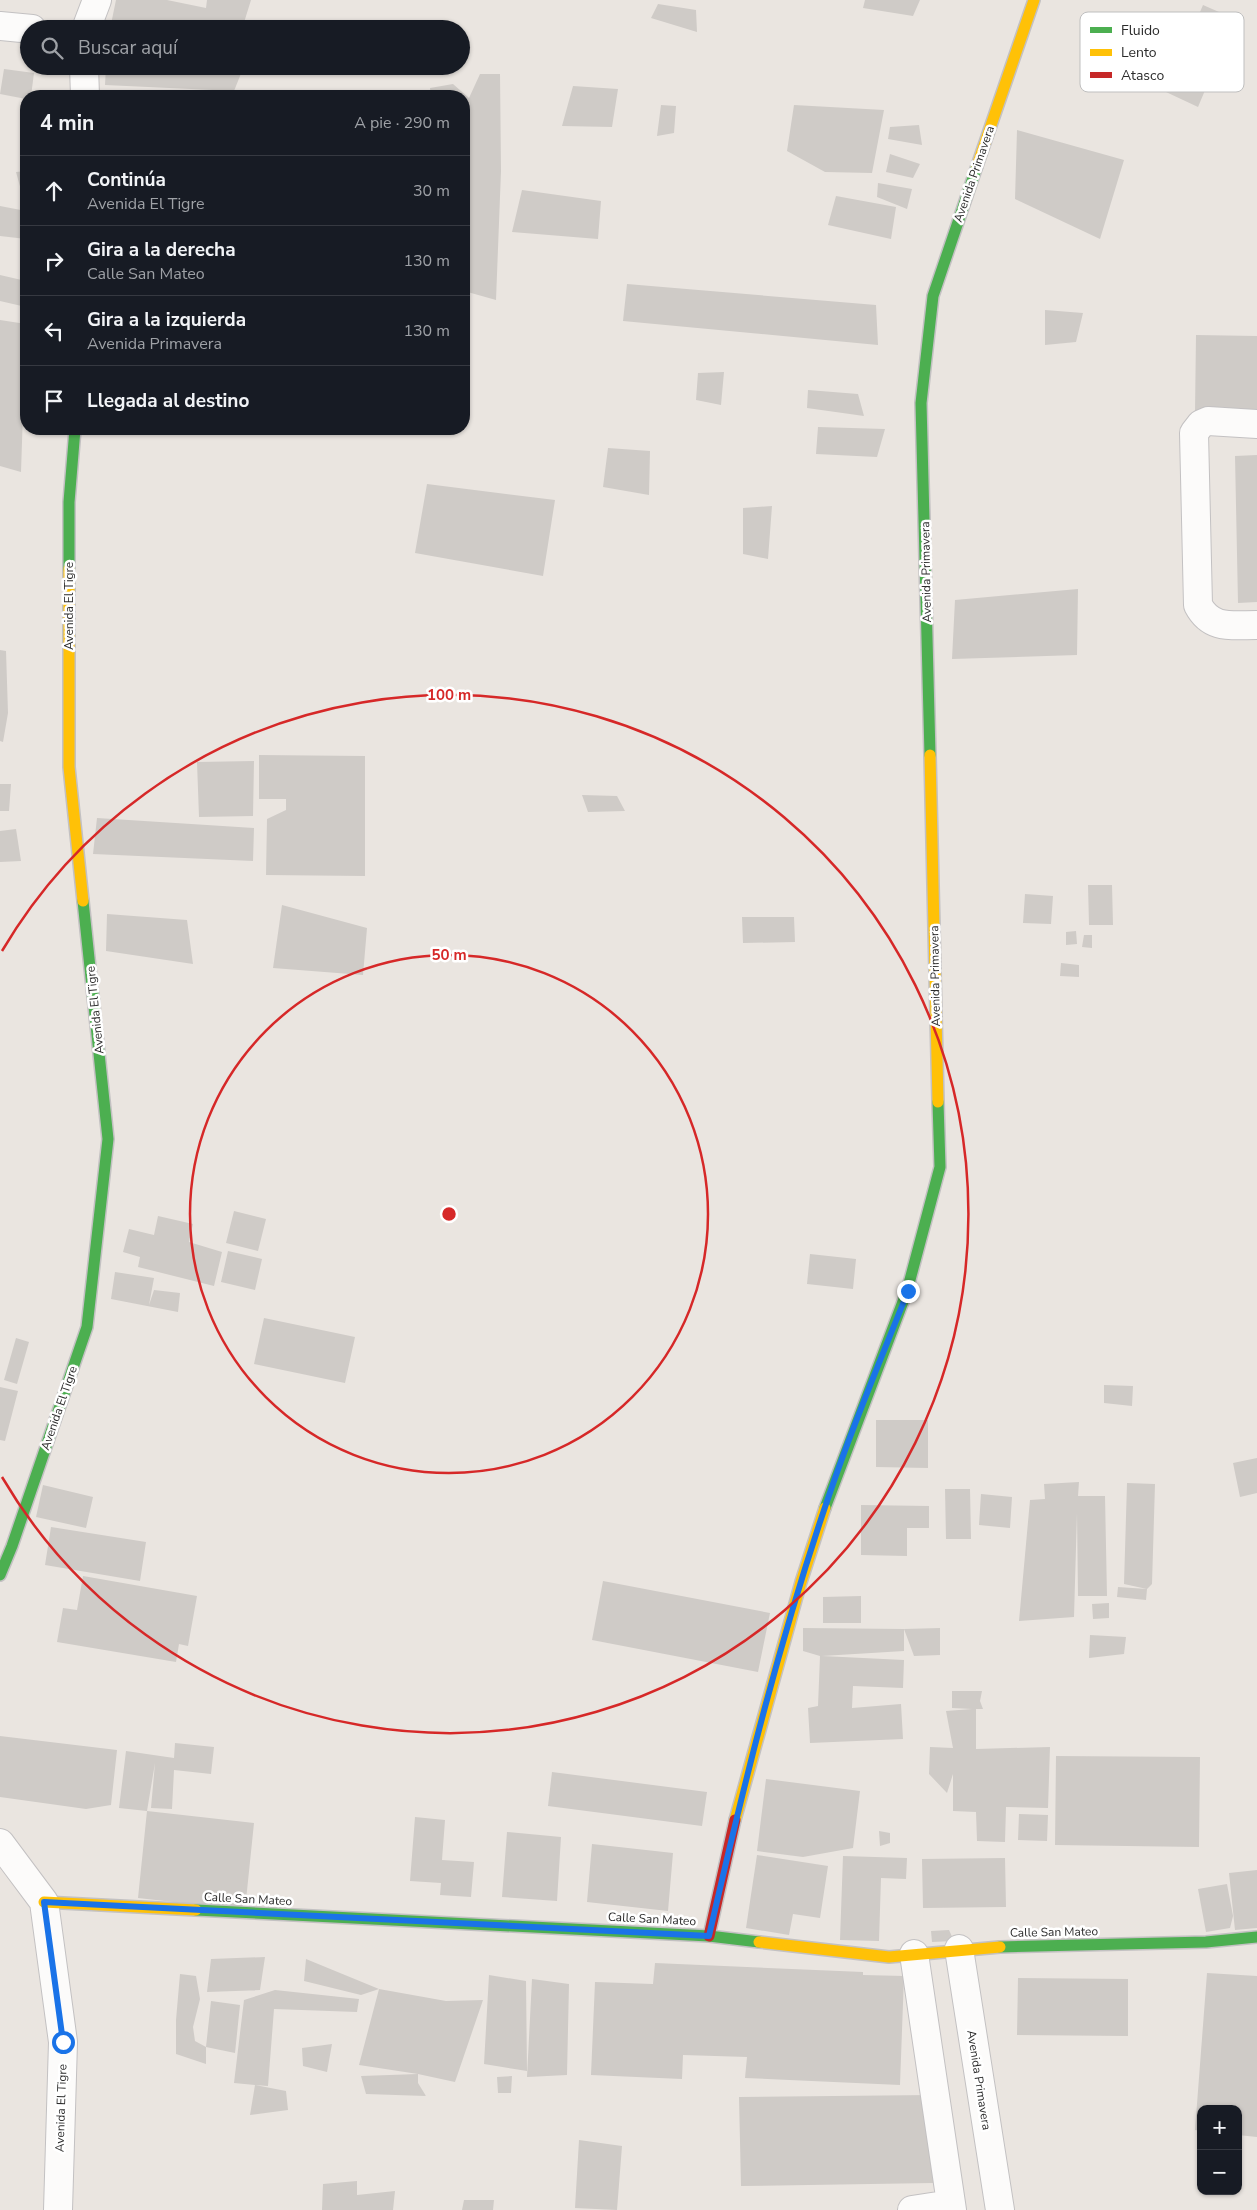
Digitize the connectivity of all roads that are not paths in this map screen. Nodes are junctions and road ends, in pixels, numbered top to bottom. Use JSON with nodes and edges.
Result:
{"nodes":[{"id":1,"x":97,"y":0,"type":"edge"},
{"id":2,"x":1034,"y":0,"type":"edge"},
{"id":3,"x":89,"y":20,"type":"edge"},
{"id":4,"x":0,"y":26,"type":"edge"},
{"id":5,"x":20,"y":28,"type":"edge"},
{"id":6,"x":84,"y":75,"type":"edge"},
{"id":7,"x":84,"y":90,"type":"edge"},
{"id":8,"x":1257,"y":424,"type":"edge"},
{"id":9,"x":75,"y":435,"type":"edge"},
{"id":10,"x":1257,"y":625,"type":"edge"},
{"id":11,"x":0,"y":1575,"type":"edge"},
{"id":12,"x":0,"y":1842,"type":"edge"},
{"id":13,"x":44,"y":1902,"type":"junction"},
{"id":14,"x":709,"y":1936,"type":"junction"},
{"id":15,"x":1257,"y":1937,"type":"edge"},
{"id":16,"x":959,"y":1949,"type":"junction"},
{"id":17,"x":914,"y":1954,"type":"junction"},
{"id":18,"x":952,"y":2207,"type":"edge"},
{"id":19,"x":58,"y":2210,"type":"edge"},
{"id":20,"x":912,"y":2210,"type":"edge"},
{"id":21,"x":1000,"y":2210,"type":"edge"}],
"edges":[{"from":1,"to":3,"type":"street"},
{"from":2,"to":14,"type":"street","name":"Avenida Primavera"},
{"from":4,"to":5,"type":"street"},
{"from":6,"to":7,"type":"street"},
{"from":8,"to":10,"type":"street"},
{"from":9,"to":11,"type":"street","name":"Avenida El Tigre"},
{"from":12,"to":13,"type":"street","name":"Avenida El Tigre"},
{"from":13,"to":14,"type":"street","name":"Calle San Mateo"},
{"from":13,"to":19,"type":"street","name":"Avenida El Tigre"},
{"from":14,"to":17,"type":"street","name":"Calle San Mateo"},
{"from":15,"to":16,"type":"street","name":"Calle San Mateo"},
{"from":16,"to":17,"type":"street","name":"Calle San Mateo"},
{"from":16,"to":21,"type":"street","name":"Avenida Primavera"},
{"from":17,"to":18,"type":"street"},
{"from":18,"to":20,"type":"street"}]}
